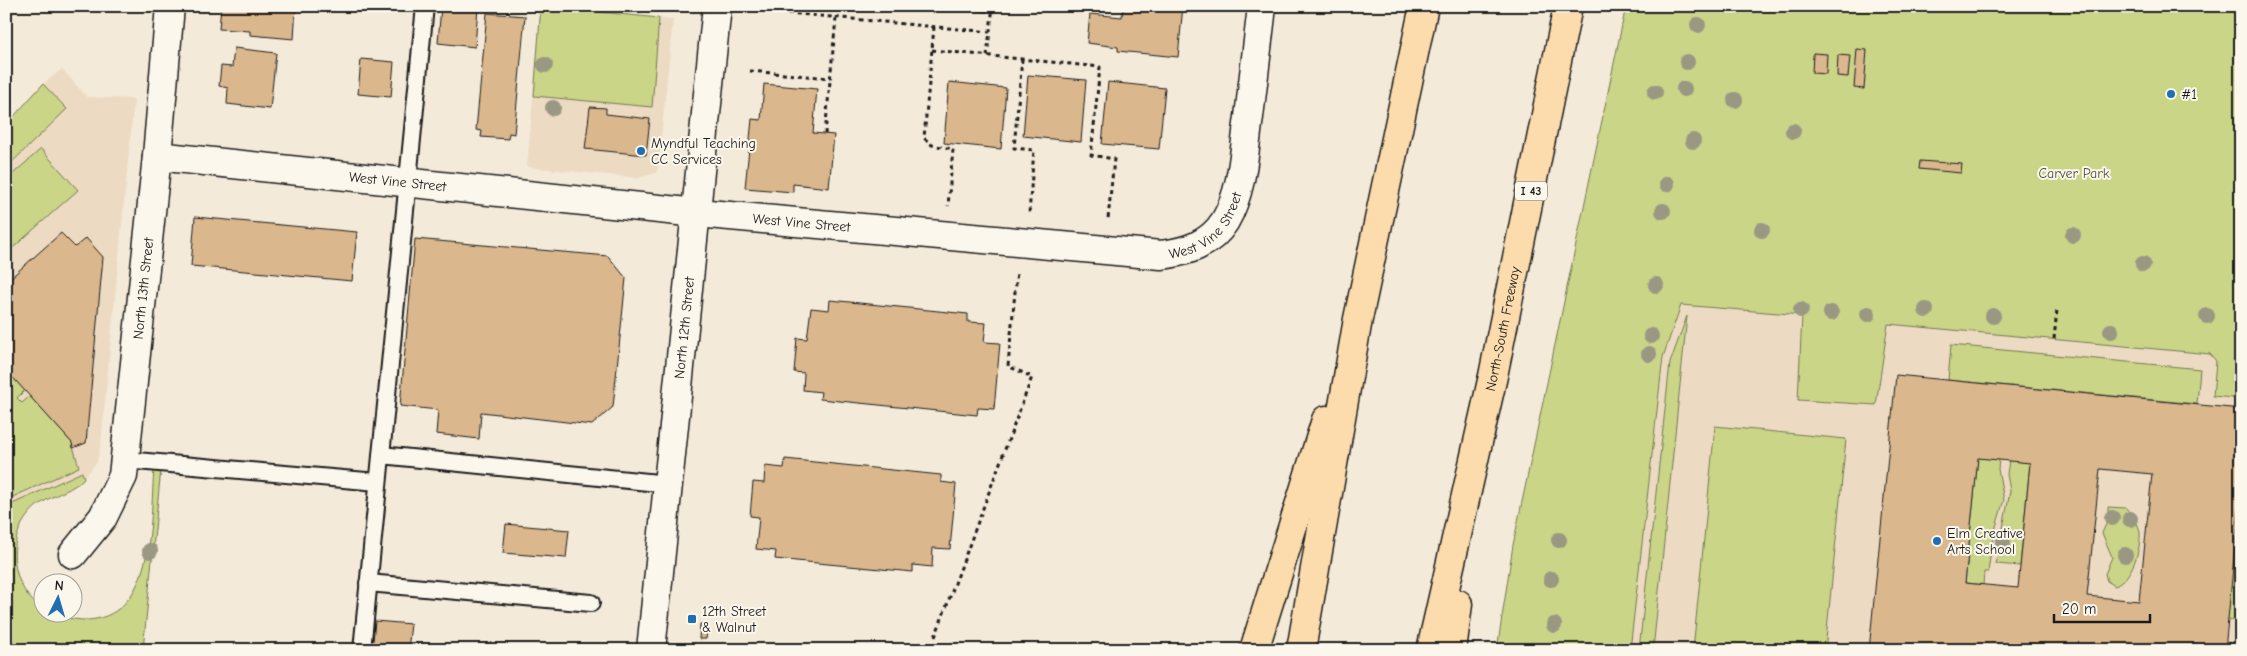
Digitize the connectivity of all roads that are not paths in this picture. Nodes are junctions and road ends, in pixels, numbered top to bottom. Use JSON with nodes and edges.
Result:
{"nodes":[{"id":1,"x":170,"y":6,"type":"edge"},
{"id":2,"x":425,"y":6,"type":"edge"},
{"id":3,"x":717,"y":6,"type":"edge"},
{"id":4,"x":1424,"y":6,"type":"edge"},
{"id":5,"x":1568,"y":6,"type":"edge"},
{"id":6,"x":1261,"y":15,"type":"dead end"},
{"id":7,"x":157,"y":156,"type":"junction"},
{"id":8,"x":408,"y":183,"type":"junction"},
{"id":9,"x":697,"y":213,"type":"junction"},
{"id":10,"x":1358,"y":319,"type":"junction"},
{"id":11,"x":1493,"y":376,"type":"junction"},
{"id":12,"x":381,"y":455,"type":"junction"},
{"id":13,"x":125,"y":460,"type":"junction"},
{"id":14,"x":378,"y":482,"type":"junction"},
{"id":15,"x":668,"y":484,"type":"junction"},
{"id":16,"x":73,"y":554,"type":"dead end"},
{"id":17,"x":368,"y":583,"type":"junction"},
{"id":18,"x":591,"y":603,"type":"dead end"},
{"id":19,"x":362,"y":650,"type":"edge"},
{"id":20,"x":650,"y":650,"type":"edge"},
{"id":21,"x":1254,"y":650,"type":"edge"},
{"id":22,"x":1302,"y":650,"type":"edge"},
{"id":23,"x":1431,"y":650,"type":"edge"},
{"id":24,"x":1452,"y":650,"type":"edge"}],
"edges":[{"from":1,"to":7,"type":"street","name":"North 13th Street"},
{"from":2,"to":8,"type":"lane"},
{"from":3,"to":9,"type":"street","name":"North 12th Street"},
{"from":4,"to":10,"type":"highway"},
{"from":5,"to":11,"type":"highway","name":"North-South Freeway","number":"I 43"},
{"from":6,"to":9,"type":"street","name":"West Vine Street"},
{"from":7,"to":8,"type":"street","name":"West Vine Street"},
{"from":7,"to":13,"type":"street","name":"North 13th Street"},
{"from":8,"to":9,"type":"street","name":"West Vine Street"},
{"from":8,"to":12,"type":"lane"},
{"from":9,"to":15,"type":"street","name":"North 12th Street"},
{"from":10,"to":21,"type":"highway"},
{"from":10,"to":22,"type":"highway"},
{"from":11,"to":23,"type":"highway","name":"North-South Freeway","number":"I 43"},
{"from":11,"to":24,"type":"highway"},
{"from":12,"to":14,"type":"lane"},
{"from":12,"to":15,"type":"lane"},
{"from":13,"to":14,"type":"lane"},
{"from":13,"to":16,"type":"street","name":"North 13th Street"},
{"from":14,"to":17,"type":"lane"},
{"from":15,"to":20,"type":"street","name":"North 12th Street"},
{"from":17,"to":18,"type":"lane"},
{"from":17,"to":19,"type":"lane"}]}
